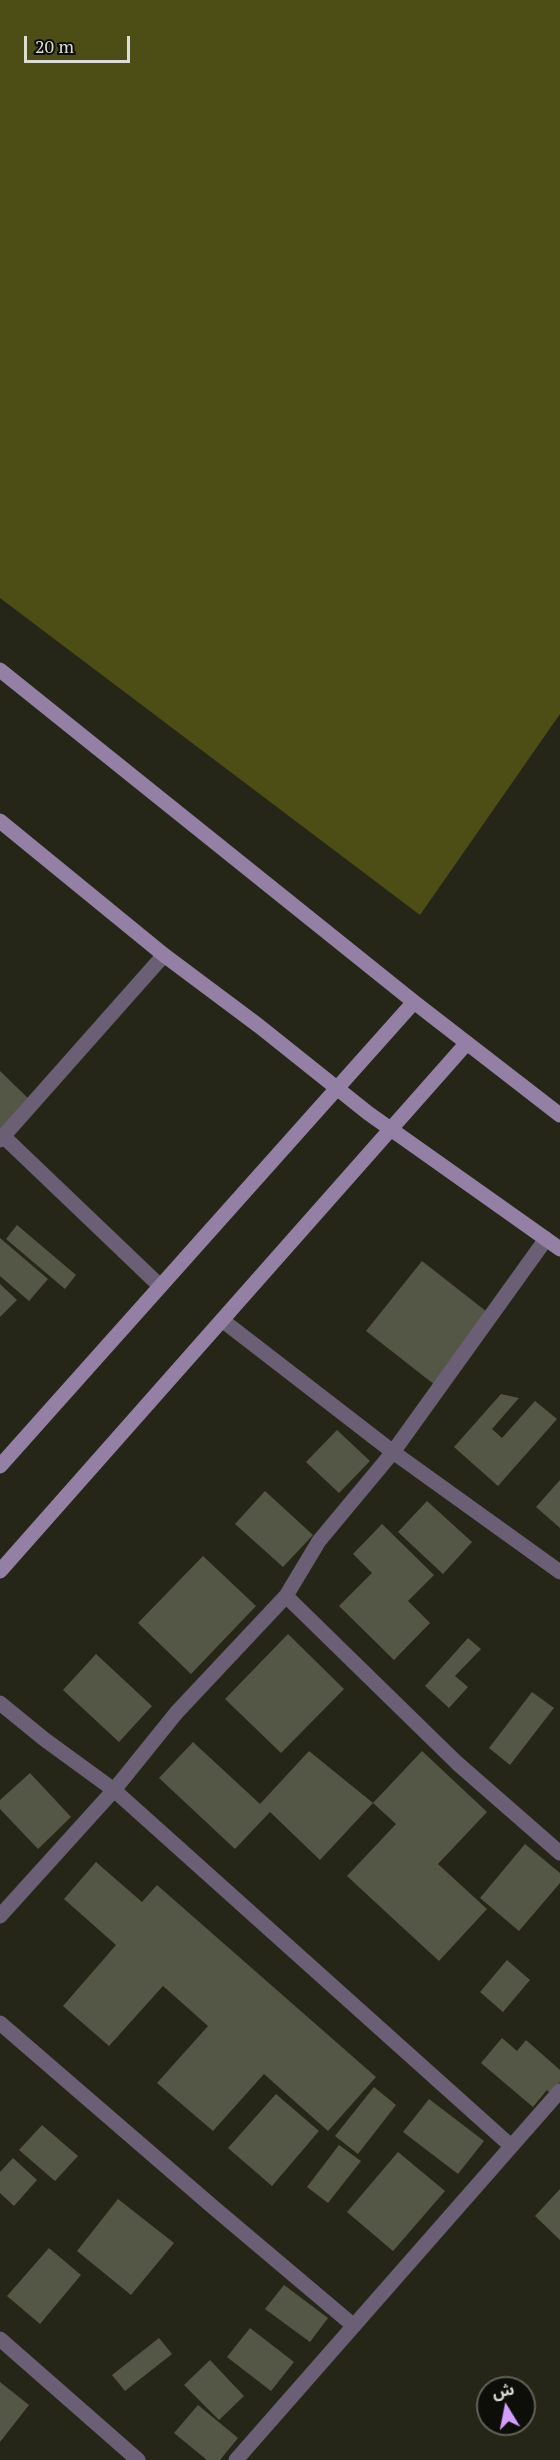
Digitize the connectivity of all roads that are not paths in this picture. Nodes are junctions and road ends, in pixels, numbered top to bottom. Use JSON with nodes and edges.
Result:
{"nodes":[{"id":1,"x":0,"y":670,"type":"edge"},
{"id":2,"x":0,"y":821,"type":"edge"},
{"id":3,"x":164,"y":955,"type":"junction"},
{"id":4,"x":414,"y":1002,"type":"junction"},
{"id":5,"x":466,"y":1044,"type":"junction"},
{"id":6,"x":338,"y":1087,"type":"junction"},
{"id":7,"x":560,"y":1115,"type":"edge"},
{"id":8,"x":391,"y":1129,"type":"junction"},
{"id":9,"x":2,"y":1138,"type":"edge"},
{"id":10,"x":546,"y":1239,"type":"junction"},
{"id":11,"x":560,"y":1249,"type":"edge"},
{"id":12,"x":160,"y":1286,"type":"junction"},
{"id":13,"x":222,"y":1320,"type":"junction"},
{"id":14,"x":393,"y":1452,"type":"junction"},
{"id":15,"x":0,"y":1466,"type":"edge"},
{"id":16,"x":0,"y":1571,"type":"edge"},
{"id":17,"x":560,"y":1572,"type":"edge"},
{"id":18,"x":286,"y":1596,"type":"junction"},
{"id":19,"x":0,"y":1703,"type":"edge"},
{"id":20,"x":114,"y":1790,"type":"junction"},
{"id":21,"x":560,"y":1853,"type":"edge"},
{"id":22,"x":0,"y":1916,"type":"edge"},
{"id":23,"x":0,"y":2023,"type":"edge"},
{"id":24,"x":560,"y":2091,"type":"edge"},
{"id":25,"x":511,"y":2146,"type":"junction"},
{"id":26,"x":354,"y":2326,"type":"junction"},
{"id":27,"x":0,"y":2339,"type":"edge"},
{"id":28,"x":243,"y":2458,"type":"edge"},
{"id":29,"x":138,"y":2460,"type":"edge"}],
"edges":[{"from":1,"to":4,"type":"street"},
{"from":2,"to":3,"type":"street"},
{"from":3,"to":6,"type":"street"},
{"from":3,"to":9,"type":"street"},
{"from":4,"to":5,"type":"street"},
{"from":4,"to":6,"type":"street"},
{"from":5,"to":7,"type":"street"},
{"from":5,"to":8,"type":"street"},
{"from":6,"to":8,"type":"street"},
{"from":6,"to":12,"type":"street"},
{"from":8,"to":10,"type":"street"},
{"from":8,"to":13,"type":"street"},
{"from":9,"to":12,"type":"street"},
{"from":10,"to":11,"type":"street"},
{"from":10,"to":14,"type":"street"},
{"from":12,"to":15,"type":"street"},
{"from":13,"to":14,"type":"street"},
{"from":13,"to":16,"type":"street"},
{"from":14,"to":17,"type":"street"},
{"from":14,"to":18,"type":"street"},
{"from":18,"to":20,"type":"street"},
{"from":18,"to":21,"type":"street"},
{"from":19,"to":20,"type":"street"},
{"from":20,"to":22,"type":"street"},
{"from":20,"to":25,"type":"street"},
{"from":23,"to":26,"type":"street"},
{"from":24,"to":25,"type":"street"},
{"from":25,"to":26,"type":"street"},
{"from":26,"to":28,"type":"street"},
{"from":27,"to":29,"type":"street"}]}
